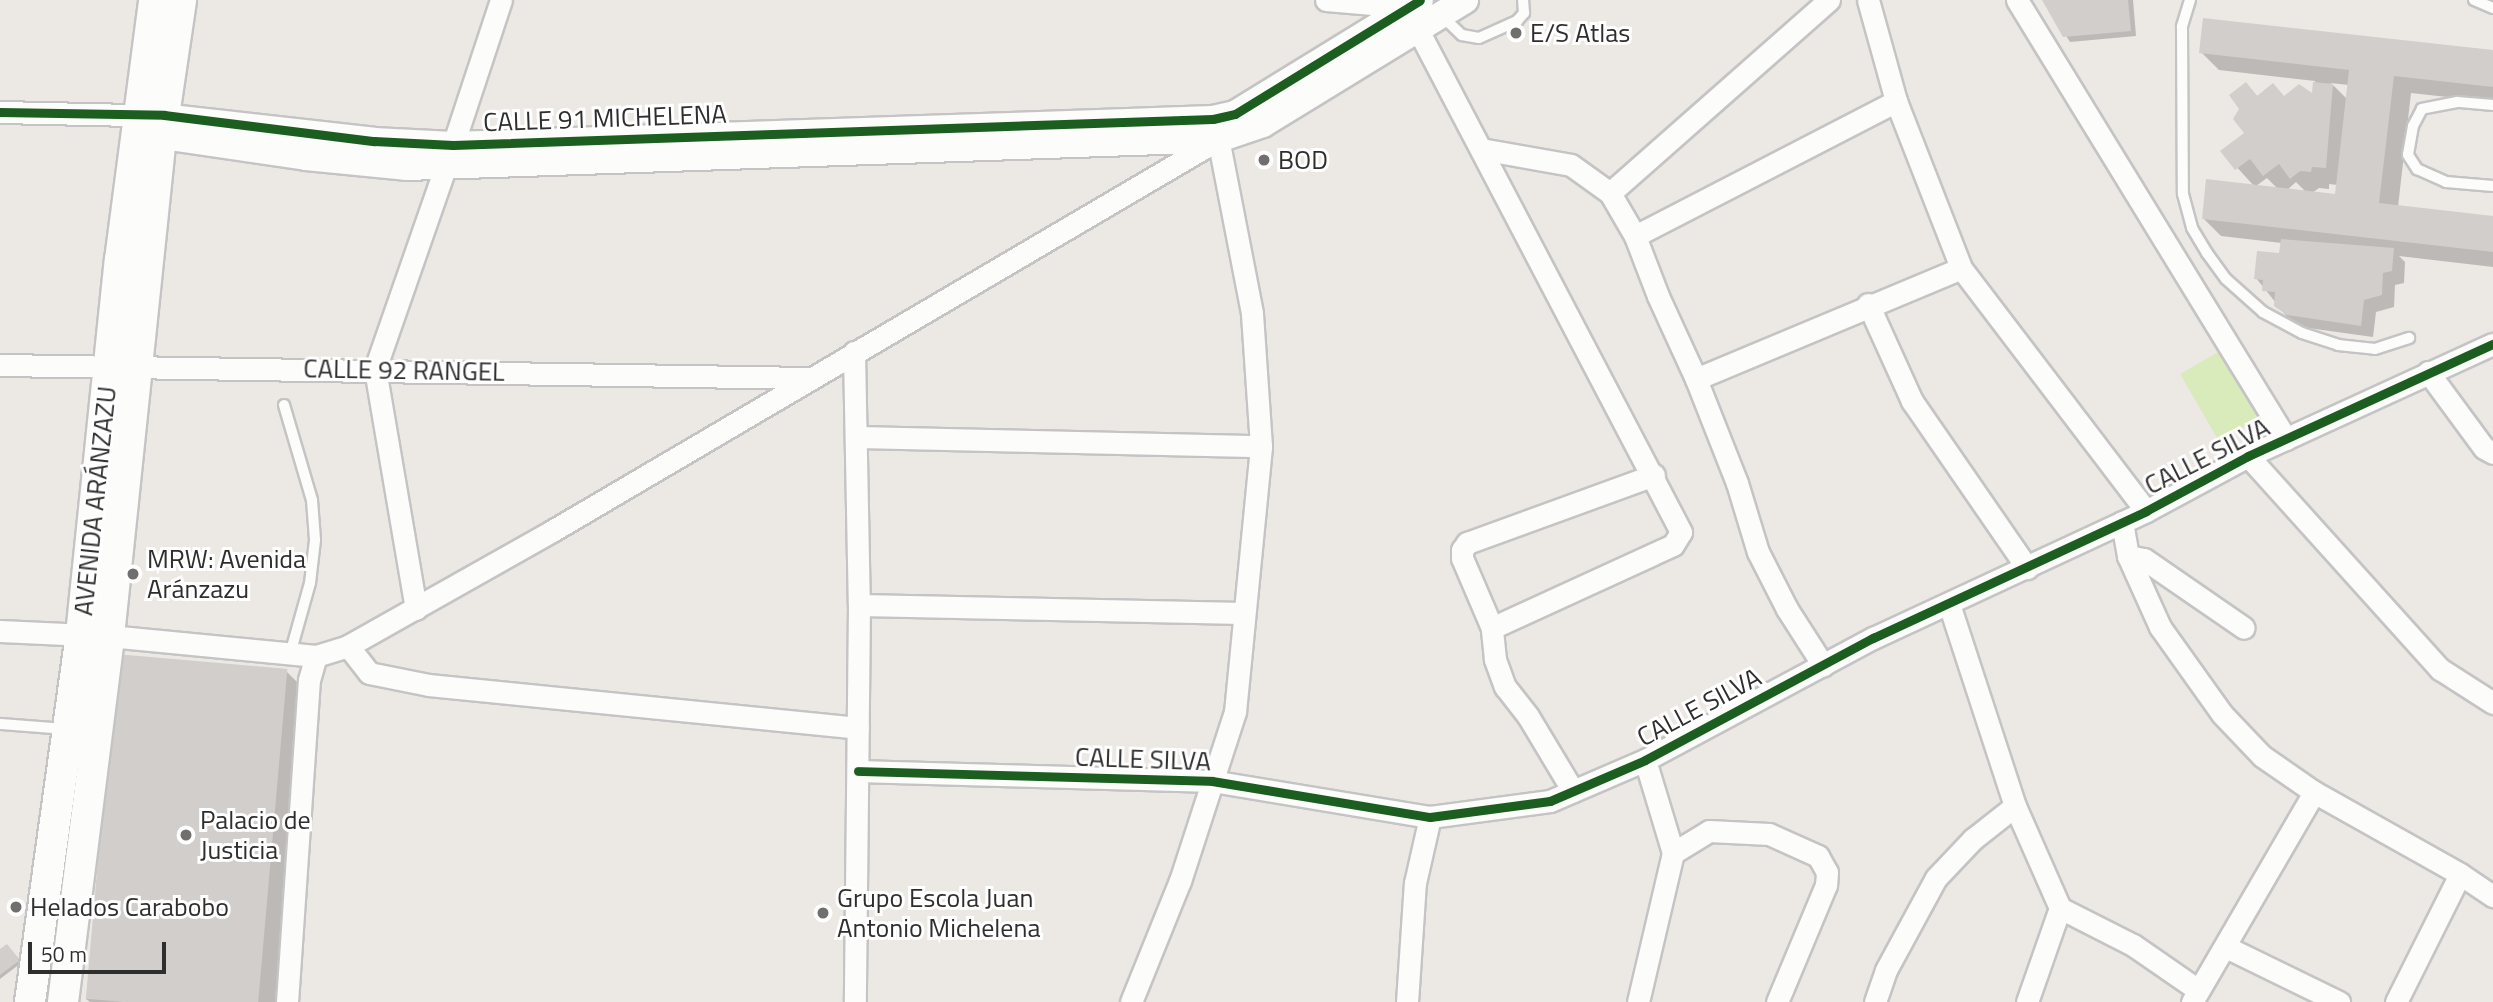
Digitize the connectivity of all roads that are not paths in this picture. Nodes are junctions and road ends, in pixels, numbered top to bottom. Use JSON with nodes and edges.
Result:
{"nodes":[{"id":1,"x":154,"y":0,"type":"edge"},
{"id":2,"x":181,"y":0,"type":"edge"},
{"id":3,"x":501,"y":0,"type":"edge"},
{"id":4,"x":1326,"y":0,"type":"edge"},
{"id":5,"x":1465,"y":0,"type":"edge"},
{"id":6,"x":1523,"y":0,"type":"edge"},
{"id":7,"x":1829,"y":0,"type":"edge"},
{"id":8,"x":1868,"y":0,"type":"edge"},
{"id":9,"x":2017,"y":0,"type":"edge"},
{"id":10,"x":2190,"y":0,"type":"edge"},
{"id":11,"x":2474,"y":0,"type":"edge"},
{"id":12,"x":2493,"y":8,"type":"edge"},
{"id":13,"x":1421,"y":13,"type":"edge"},
{"id":14,"x":1896,"y":101,"type":"junction"},
{"id":15,"x":2493,"y":105,"type":"edge"},
{"id":16,"x":0,"y":113,"type":"edge"},
{"id":17,"x":142,"y":122,"type":"junction"},
{"id":18,"x":1217,"y":129,"type":"junction"},
{"id":19,"x":1481,"y":149,"type":"junction"},
{"id":20,"x":449,"y":155,"type":"junction"},
{"id":21,"x":2493,"y":186,"type":"edge"},
{"id":22,"x":1610,"y":193,"type":"junction"},
{"id":23,"x":1635,"y":236,"type":"junction"},
{"id":24,"x":1961,"y":268,"type":"junction"},
{"id":25,"x":1868,"y":304,"type":"junction"},
{"id":26,"x":2409,"y":338,"type":"dead end"},
{"id":27,"x":2493,"y":344,"type":"edge"},
{"id":28,"x":854,"y":352,"type":"junction"},
{"id":29,"x":0,"y":365,"type":"edge"},
{"id":30,"x":123,"y":367,"type":"junction"},
{"id":31,"x":375,"y":369,"type":"junction"},
{"id":32,"x":2428,"y":372,"type":"junction"},
{"id":33,"x":809,"y":378,"type":"junction"},
{"id":34,"x":1696,"y":379,"type":"junction"},
{"id":35,"x":284,"y":405,"type":"dead end"},
{"id":36,"x":858,"y":437,"type":"junction"},
{"id":37,"x":2286,"y":439,"type":"junction"},
{"id":38,"x":1261,"y":446,"type":"junction"},
{"id":39,"x":2493,"y":453,"type":"edge"},
{"id":40,"x":2248,"y":456,"type":"junction"},
{"id":41,"x":1654,"y":475,"type":"junction"},
{"id":42,"x":2146,"y":511,"type":"junction"},
{"id":43,"x":2122,"y":522,"type":"junction"},
{"id":44,"x":2128,"y":556,"type":"junction"},
{"id":45,"x":2027,"y":568,"type":"junction"},
{"id":46,"x":1949,"y":604,"type":"junction"},
{"id":47,"x":859,"y":605,"type":"junction"},
{"id":48,"x":416,"y":609,"type":"junction"},
{"id":49,"x":1244,"y":613,"type":"junction"},
{"id":50,"x":1492,"y":628,"type":"junction"},
{"id":51,"x":2244,"y":628,"type":"dead end"},
{"id":52,"x":0,"y":631,"type":"edge"},
{"id":53,"x":95,"y":636,"type":"junction"},
{"id":54,"x":348,"y":646,"type":"junction"},
{"id":55,"x":290,"y":654,"type":"junction"},
{"id":56,"x":316,"y":656,"type":"junction"},
{"id":57,"x":1823,"y":665,"type":"junction"},
{"id":58,"x":2493,"y":703,"type":"edge"},
{"id":59,"x":0,"y":724,"type":"edge"},
{"id":60,"x":858,"y":728,"type":"junction"},
{"id":61,"x":68,"y":729,"type":"junction"},
{"id":62,"x":1645,"y":760,"type":"junction"},
{"id":63,"x":858,"y":771,"type":"junction"},
{"id":64,"x":1212,"y":782,"type":"junction"},
{"id":65,"x":1573,"y":791,"type":"junction"},
{"id":66,"x":2314,"y":792,"type":"junction"},
{"id":67,"x":2015,"y":806,"type":"junction"},
{"id":68,"x":1430,"y":817,"type":"junction"},
{"id":69,"x":1673,"y":853,"type":"junction"},
{"id":70,"x":2460,"y":874,"type":"junction"},
{"id":71,"x":2493,"y":896,"type":"edge"},
{"id":72,"x":2060,"y":908,"type":"junction"},
{"id":73,"x":2226,"y":947,"type":"junction"},
{"id":74,"x":2195,"y":996,"type":"edge"},
{"id":75,"x":30,"y":1002,"type":"edge"},
{"id":76,"x":63,"y":1002,"type":"edge"},
{"id":77,"x":287,"y":1002,"type":"edge"},
{"id":78,"x":855,"y":1002,"type":"edge"},
{"id":79,"x":1131,"y":1002,"type":"edge"},
{"id":80,"x":1407,"y":1002,"type":"edge"},
{"id":81,"x":1638,"y":1002,"type":"edge"},
{"id":82,"x":1777,"y":1002,"type":"edge"},
{"id":83,"x":1875,"y":1002,"type":"edge"},
{"id":84,"x":2027,"y":1002,"type":"edge"},
{"id":85,"x":2339,"y":1002,"type":"edge"},
{"id":86,"x":2396,"y":1002,"type":"edge"}],
"edges":[{"from":1,"to":17,"type":"main road","name":"AVENIDA ARÁNZAZU"},
{"from":2,"to":17,"type":"main road","name":"AVENIDA ARÁNZAZU"},
{"from":3,"to":20,"type":"street"},
{"from":4,"to":13,"type":"street"},
{"from":5,"to":13,"type":"street","name":"CALLE 91 MICHELENA"},
{"from":6,"to":13,"type":"lane"},
{"from":7,"to":22,"type":"street"},
{"from":8,"to":14,"type":"street"},
{"from":9,"to":37,"type":"street"},
{"from":10,"to":26,"type":"lane"},
{"from":11,"to":12,"type":"lane"},
{"from":13,"to":18,"type":"street","name":"CALLE 91 MICHELENA"},
{"from":13,"to":19,"type":"street"},
{"from":14,"to":23,"type":"street"},
{"from":14,"to":24,"type":"street"},
{"from":15,"to":21,"type":"lane"},
{"from":16,"to":17,"type":"street","name":"CALLE 91 MICHELENA"},
{"from":17,"to":20,"type":"street","name":"CALLE 91 MICHELENA"},
{"from":17,"to":30,"type":"main road","name":"AVENIDA ARÁNZAZU"},
{"from":18,"to":20,"type":"street","name":"CALLE 91 MICHELENA"},
{"from":18,"to":28,"type":"street"},
{"from":18,"to":38,"type":"street"},
{"from":19,"to":22,"type":"street"},
{"from":19,"to":41,"type":"street"},
{"from":20,"to":31,"type":"street"},
{"from":22,"to":23,"type":"street"},
{"from":23,"to":34,"type":"street"},
{"from":24,"to":25,"type":"street"},
{"from":24,"to":42,"type":"street"},
{"from":25,"to":34,"type":"street"},
{"from":25,"to":45,"type":"street"},
{"from":27,"to":32,"type":"street","name":"CALLE SILVA"},
{"from":28,"to":33,"type":"street"},
{"from":28,"to":36,"type":"street"},
{"from":29,"to":30,"type":"street","name":"CALLE 92 RANGEL"},
{"from":30,"to":31,"type":"street","name":"CALLE 92 RANGEL"},
{"from":30,"to":53,"type":"main road","name":"AVENIDA ARÁNZAZU"},
{"from":31,"to":33,"type":"street","name":"CALLE 92 RANGEL"},
{"from":31,"to":48,"type":"street"},
{"from":32,"to":37,"type":"street","name":"CALLE SILVA"},
{"from":32,"to":39,"type":"street"},
{"from":33,"to":48,"type":"street"},
{"from":34,"to":57,"type":"street"},
{"from":35,"to":55,"type":"lane"},
{"from":36,"to":38,"type":"street"},
{"from":36,"to":47,"type":"street"},
{"from":37,"to":40,"type":"street","name":"CALLE SILVA"},
{"from":38,"to":49,"type":"street"},
{"from":40,"to":42,"type":"street","name":"CALLE SILVA"},
{"from":40,"to":58,"type":"street"},
{"from":41,"to":50,"type":"street"},
{"from":41,"to":50,"type":"street"},
{"from":42,"to":43,"type":"street","name":"CALLE SILVA"},
{"from":43,"to":44,"type":"street"},
{"from":43,"to":45,"type":"street","name":"CALLE SILVA"},
{"from":44,"to":51,"type":"street"},
{"from":44,"to":66,"type":"street"},
{"from":45,"to":46,"type":"street","name":"CALLE SILVA"},
{"from":46,"to":57,"type":"street","name":"CALLE SILVA"},
{"from":46,"to":67,"type":"street"},
{"from":47,"to":49,"type":"street"},
{"from":47,"to":60,"type":"street"},
{"from":48,"to":54,"type":"street"},
{"from":49,"to":64,"type":"street"},
{"from":50,"to":65,"type":"street"},
{"from":52,"to":53,"type":"street"},
{"from":53,"to":55,"type":"street"},
{"from":53,"to":61,"type":"main road","name":"AVENIDA ARÁNZAZU"},
{"from":53,"to":76,"type":"main road","name":"AVENIDA ARÁNZAZU"},
{"from":54,"to":56,"type":"street"},
{"from":54,"to":60,"type":"street"},
{"from":55,"to":56,"type":"street"},
{"from":56,"to":77,"type":"street"},
{"from":57,"to":62,"type":"street","name":"CALLE SILVA"},
{"from":59,"to":61,"type":"lane"},
{"from":60,"to":63,"type":"street"},
{"from":61,"to":75,"type":"main road","name":"AVENIDA ARÁNZAZU"},
{"from":62,"to":65,"type":"street","name":"CALLE SILVA"},
{"from":62,"to":69,"type":"street"},
{"from":63,"to":64,"type":"street","name":"CALLE SILVA"},
{"from":63,"to":78,"type":"street"},
{"from":64,"to":68,"type":"street","name":"CALLE SILVA"},
{"from":64,"to":79,"type":"street"},
{"from":65,"to":68,"type":"street","name":"CALLE SILVA"},
{"from":66,"to":70,"type":"street"},
{"from":66,"to":73,"type":"street"},
{"from":67,"to":72,"type":"street"},
{"from":67,"to":83,"type":"street"},
{"from":68,"to":80,"type":"street"},
{"from":69,"to":81,"type":"street"},
{"from":69,"to":82,"type":"street"},
{"from":70,"to":71,"type":"street"},
{"from":70,"to":86,"type":"street"},
{"from":72,"to":74,"type":"street"},
{"from":72,"to":84,"type":"street"},
{"from":73,"to":74,"type":"street"},
{"from":73,"to":85,"type":"street"}]}
